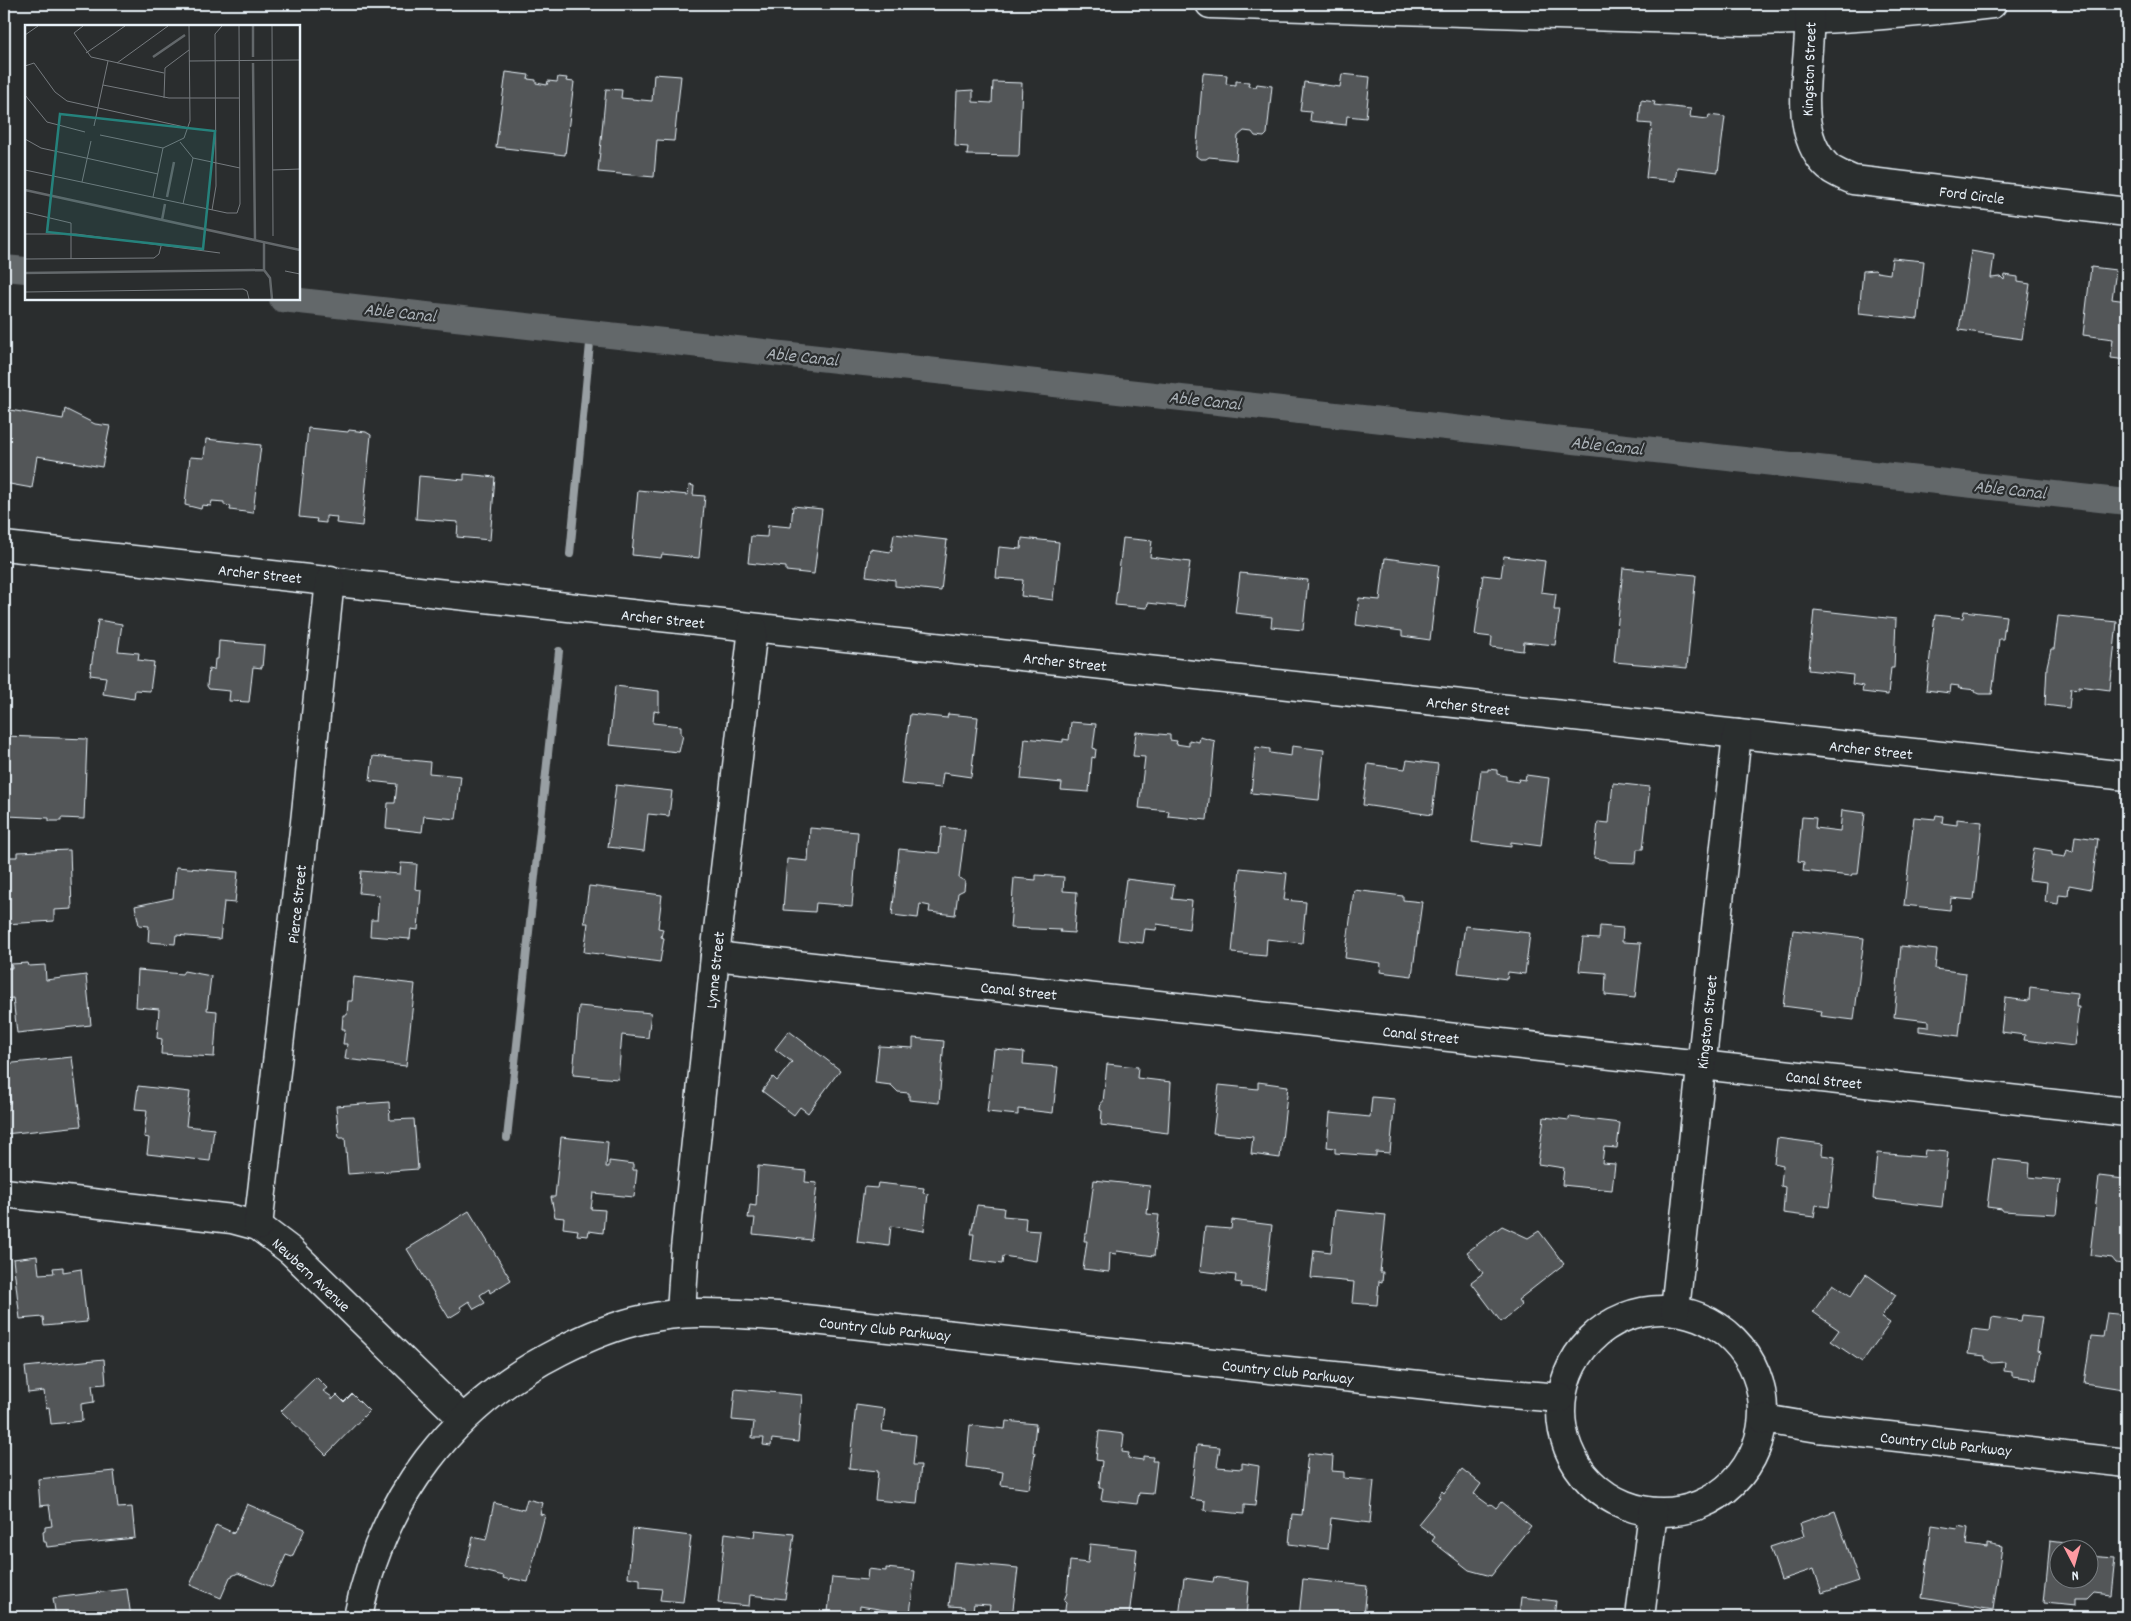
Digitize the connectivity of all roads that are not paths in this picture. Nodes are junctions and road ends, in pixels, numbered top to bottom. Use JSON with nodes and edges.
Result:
{"nodes":[{"id":1,"x":1210,"y":4,"type":"edge"},
{"id":2,"x":1992,"y":4,"type":"edge"},
{"id":3,"x":1810,"y":12,"type":"edge"},
{"id":4,"x":1823,"y":161,"type":"joint"},
{"id":5,"x":2127,"y":212,"type":"edge"},
{"id":6,"x":4,"y":546,"type":"edge"},
{"id":7,"x":330,"y":580,"type":"junction"},
{"id":8,"x":753,"y":628,"type":"junction"},
{"id":9,"x":1737,"y":734,"type":"junction"},
{"id":10,"x":2127,"y":776,"type":"edge"},
{"id":11,"x":715,"y":956,"type":"junction"},
{"id":12,"x":1701,"y":1065,"type":"junction"},
{"id":13,"x":2127,"y":1112,"type":"edge"},
{"id":14,"x":4,"y":1193,"type":"edge"},
{"id":15,"x":258,"y":1226,"type":"junction"},
{"id":16,"x":1675,"y":1310,"type":"junction"},
{"id":17,"x":682,"y":1313,"type":"junction"},
{"id":18,"x":1561,"y":1398,"type":"junction"},
{"id":19,"x":463,"y":1419,"type":"junction"},
{"id":20,"x":1764,"y":1420,"type":"junction"},
{"id":21,"x":2127,"y":1463,"type":"edge"},
{"id":22,"x":1652,"y":1512,"type":"junction"},
{"id":23,"x":358,"y":1617,"type":"edge"},
{"id":24,"x":1640,"y":1617,"type":"edge"}],
"edges":[{"from":1,"to":3,"type":"street"},
{"from":2,"to":3,"type":"street"},
{"from":3,"to":4,"type":"street","name":"Kingston Street"},
{"from":4,"to":5,"type":"street","name":"Ford Circle"},
{"from":6,"to":7,"type":"street","name":"Archer Street"},
{"from":7,"to":8,"type":"street","name":"Archer Street"},
{"from":7,"to":15,"type":"street","name":"Pierce Street"},
{"from":8,"to":9,"type":"street","name":"Archer Street"},
{"from":8,"to":11,"type":"street","name":"Lynne Street"},
{"from":9,"to":10,"type":"street","name":"Archer Street"},
{"from":9,"to":12,"type":"street","name":"Kingston Street"},
{"from":11,"to":12,"type":"street","name":"Canal Street"},
{"from":11,"to":17,"type":"street","name":"Lynne Street"},
{"from":12,"to":13,"type":"street","name":"Canal Street"},
{"from":12,"to":16,"type":"street","name":"Kingston Street"},
{"from":14,"to":15,"type":"street","name":"Newbern Avenue"},
{"from":15,"to":19,"type":"street","name":"Newbern Avenue"},
{"from":16,"to":18,"type":"street"},
{"from":16,"to":20,"type":"street"},
{"from":17,"to":18,"type":"street","name":"Country Club Parkway"},
{"from":17,"to":19,"type":"street","name":"Country Club Parkway"},
{"from":18,"to":22,"type":"street"},
{"from":19,"to":23,"type":"street","name":"Country Club Parkway"},
{"from":20,"to":21,"type":"street","name":"Country Club Parkway"},
{"from":20,"to":22,"type":"street"},
{"from":22,"to":24,"type":"street"}]}
